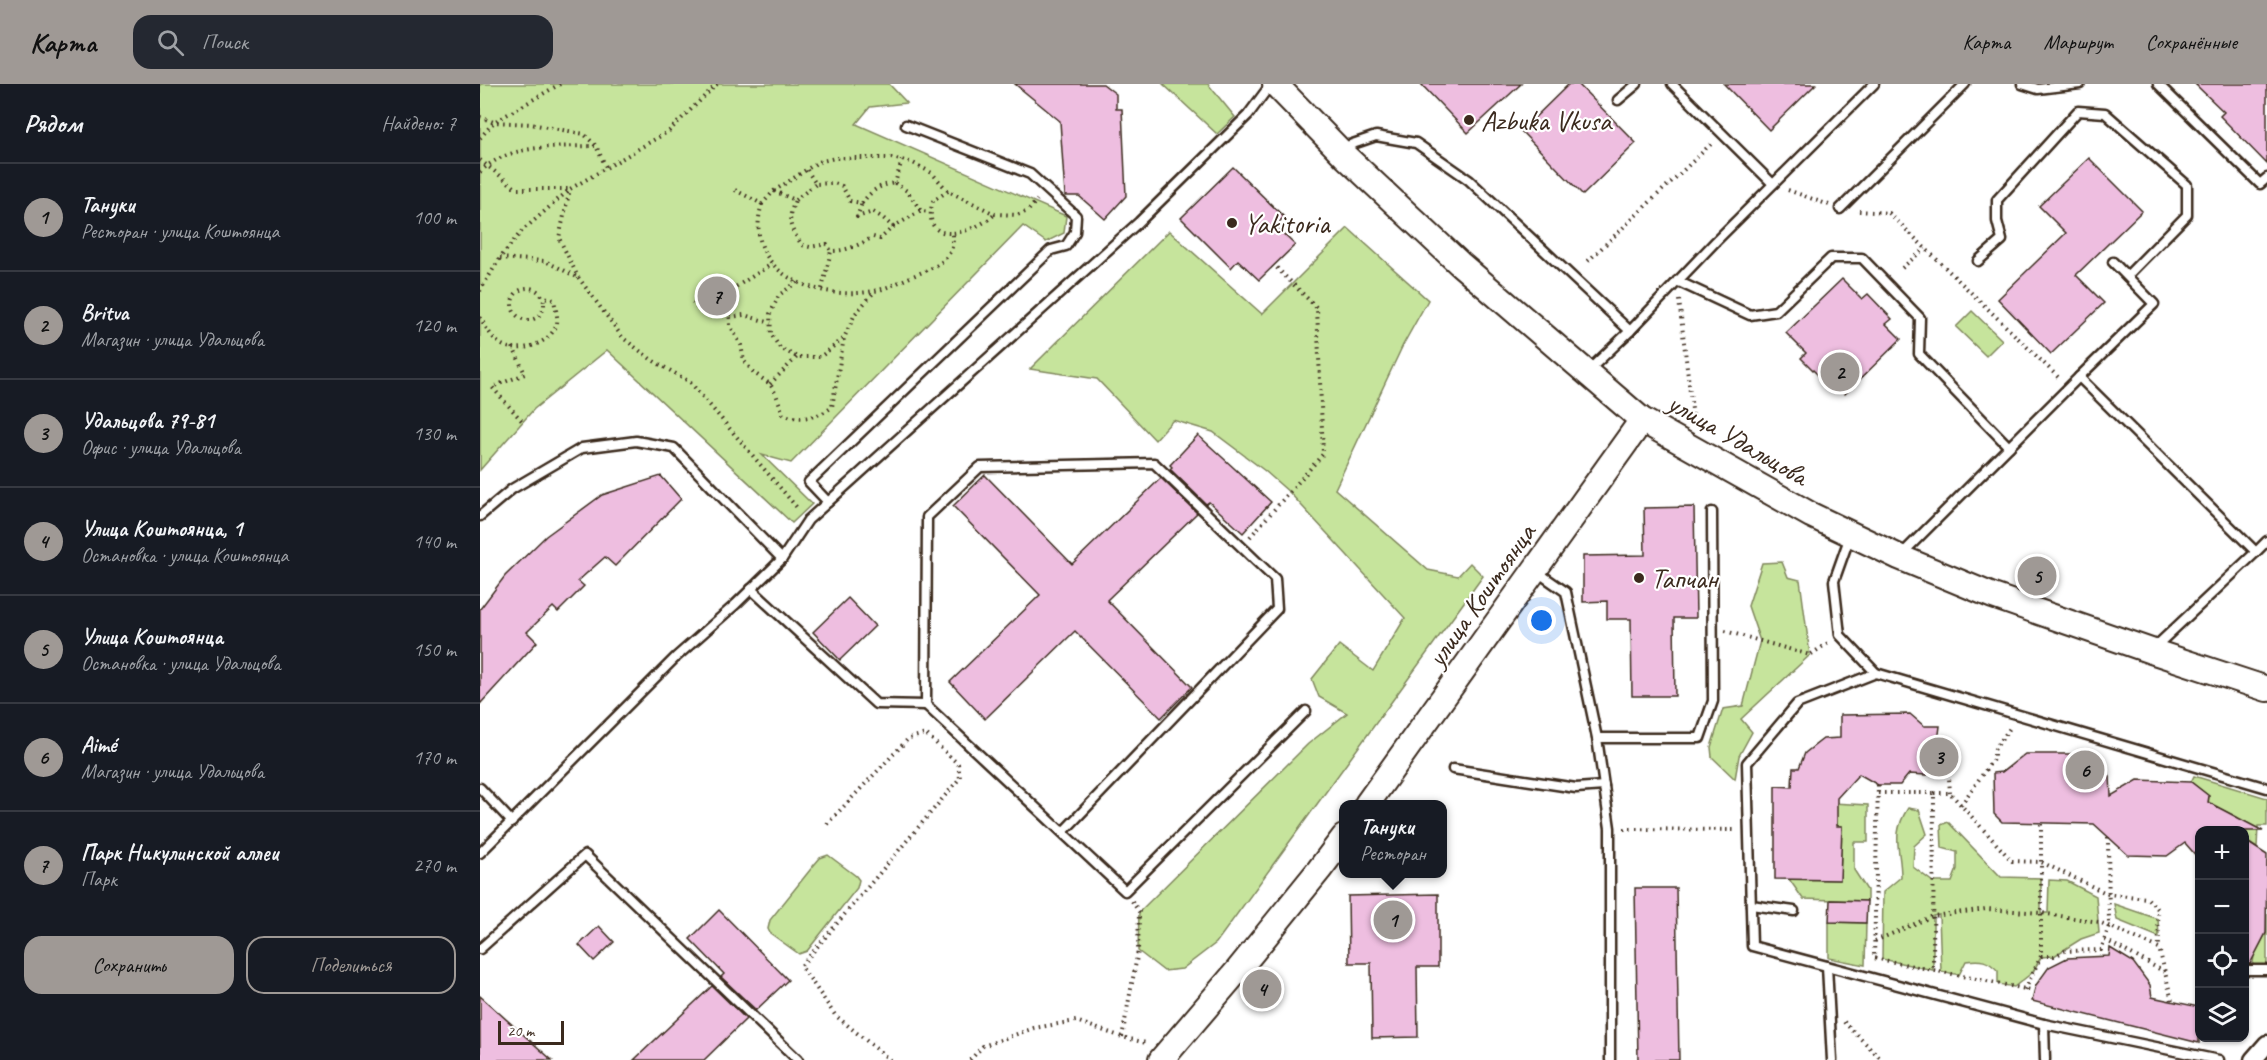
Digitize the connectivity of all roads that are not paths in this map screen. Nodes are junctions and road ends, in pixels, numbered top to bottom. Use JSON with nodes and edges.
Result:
{"nodes":[{"id":1,"x":1273,"y":84,"type":"edge"},
{"id":2,"x":1637,"y":84,"type":"edge"},
{"id":3,"x":1672,"y":84,"type":"edge"},
{"id":4,"x":1874,"y":84,"type":"edge"},
{"id":5,"x":1965,"y":84,"type":"edge"},
{"id":6,"x":2022,"y":84,"type":"edge"},
{"id":7,"x":2080,"y":84,"type":"edge"},
{"id":8,"x":2158,"y":84,"type":"edge"},
{"id":9,"x":1618,"y":100,"type":"dead end"},
{"id":10,"x":906,"y":124,"type":"dead end"},
{"id":11,"x":1338,"y":149,"type":"junction"},
{"id":12,"x":2267,"y":178,"type":"edge"},
{"id":13,"x":1773,"y":184,"type":"junction"},
{"id":14,"x":1840,"y":209,"type":"road end"},
{"id":15,"x":1978,"y":261,"type":"dead end"},
{"id":16,"x":2113,"y":262,"type":"dead end"},
{"id":17,"x":2127,"y":276,"type":"junction"},
{"id":18,"x":1677,"y":281,"type":"junction"},
{"id":19,"x":1630,"y":331,"type":"junction"},
{"id":20,"x":1586,"y":372,"type":"junction"},
{"id":21,"x":2079,"y":377,"type":"junction"},
{"id":22,"x":1642,"y":420,"type":"junction"},
{"id":23,"x":2009,"y":447,"type":"junction"},
{"id":24,"x":828,"y":502,"type":"junction"},
{"id":25,"x":1712,"y":512,"type":"dead end"},
{"id":26,"x":480,"y":516,"type":"edge"},
{"id":27,"x":1850,"y":535,"type":"junction"},
{"id":28,"x":2267,"y":542,"type":"edge"},
{"id":29,"x":2256,"y":552,"type":"junction"},
{"id":30,"x":1899,"y":557,"type":"junction"},
{"id":31,"x":782,"y":559,"type":"junction"},
{"id":32,"x":1535,"y":571,"type":"junction"},
{"id":33,"x":752,"y":589,"type":"junction"},
{"id":34,"x":2151,"y":651,"type":"junction"},
{"id":35,"x":1876,"y":673,"type":"junction"},
{"id":36,"x":2267,"y":689,"type":"edge"},
{"id":37,"x":926,"y":705,"type":"junction"},
{"id":38,"x":1306,"y":711,"type":"dead end"},
{"id":39,"x":1597,"y":738,"type":"junction"},
{"id":40,"x":1453,"y":769,"type":"dead end"},
{"id":41,"x":1604,"y":786,"type":"junction"},
{"id":42,"x":480,"y":788,"type":"edge"},
{"id":43,"x":2267,"y":788,"type":"edge"},
{"id":44,"x":1370,"y":800,"type":"edge"},
{"id":45,"x":512,"y":822,"type":"junction"},
{"id":46,"x":1063,"y":832,"type":"junction"},
{"id":47,"x":1339,"y":843,"type":"edge"},
{"id":48,"x":480,"y":853,"type":"edge"},
{"id":49,"x":1751,"y":905,"type":"junction"},
{"id":50,"x":1794,"y":911,"type":"dead end"},
{"id":51,"x":480,"y":949,"type":"edge"},
{"id":52,"x":1827,"y":966,"type":"junction"},
{"id":53,"x":2249,"y":970,"type":"edge"},
{"id":54,"x":2267,"y":970,"type":"edge"},
{"id":55,"x":2044,"y":1024,"type":"junction"},
{"id":56,"x":1154,"y":1052,"type":"edge"},
{"id":57,"x":798,"y":1060,"type":"edge"},
{"id":58,"x":1610,"y":1060,"type":"edge"},
{"id":59,"x":1832,"y":1060,"type":"edge"},
{"id":60,"x":2045,"y":1060,"type":"edge"},
{"id":61,"x":2219,"y":1060,"type":"edge"}],
"edges":[{"from":1,"to":11,"type":"street","name":"улица Удальцова"},
{"from":1,"to":24,"type":"lane"},
{"from":2,"to":9,"type":"lane"},
{"from":3,"to":13,"type":"lane"},
{"from":4,"to":13,"type":"lane"},
{"from":5,"to":14,"type":"lane"},
{"from":6,"to":7,"type":"lane"},
{"from":8,"to":12,"type":"lane"},
{"from":10,"to":24,"type":"lane"},
{"from":11,"to":19,"type":"lane"},
{"from":11,"to":20,"type":"street","name":"улица Удальцова"},
{"from":13,"to":18,"type":"lane"},
{"from":15,"to":17,"type":"lane"},
{"from":16,"to":17,"type":"lane"},
{"from":17,"to":21,"type":"lane"},
{"from":18,"to":19,"type":"lane"},
{"from":18,"to":23,"type":"lane"},
{"from":19,"to":20,"type":"lane"},
{"from":20,"to":22,"type":"street","name":"улица Удальцова"},
{"from":21,"to":23,"type":"lane"},
{"from":21,"to":29,"type":"lane"},
{"from":22,"to":27,"type":"street","name":"улица Удальцова"},
{"from":22,"to":32,"type":"street","name":"улица Коштоянца"},
{"from":23,"to":30,"type":"lane"},
{"from":24,"to":31,"type":"lane"},
{"from":25,"to":39,"type":"lane"},
{"from":26,"to":31,"type":"lane"},
{"from":27,"to":30,"type":"street","name":"улица Удальцова"},
{"from":27,"to":35,"type":"lane"},
{"from":28,"to":29,"type":"lane"},
{"from":29,"to":34,"type":"lane"},
{"from":30,"to":34,"type":"street","name":"улица Удальцова"},
{"from":31,"to":33,"type":"lane"},
{"from":32,"to":39,"type":"lane"},
{"from":32,"to":44,"type":"street","name":"улица Коштоянца"},
{"from":33,"to":37,"type":"lane"},
{"from":33,"to":45,"type":"lane"},
{"from":34,"to":36,"type":"street","name":"улица Удальцова"},
{"from":35,"to":43,"type":"lane"},
{"from":35,"to":49,"type":"lane"},
{"from":37,"to":46,"type":"lane"},
{"from":37,"to":46,"type":"lane"},
{"from":38,"to":46,"type":"lane"},
{"from":39,"to":41,"type":"lane"},
{"from":40,"to":41,"type":"lane"},
{"from":41,"to":58,"type":"lane"},
{"from":42,"to":45,"type":"lane"},
{"from":45,"to":48,"type":"lane"},
{"from":47,"to":56,"type":"street"},
{"from":49,"to":50,"type":"lane"},
{"from":49,"to":52,"type":"lane"},
{"from":51,"to":57,"type":"lane"},
{"from":52,"to":55,"type":"lane"},
{"from":52,"to":59,"type":"lane"},
{"from":53,"to":54,"type":"lane"},
{"from":55,"to":60,"type":"lane"},
{"from":55,"to":61,"type":"lane"}]}
